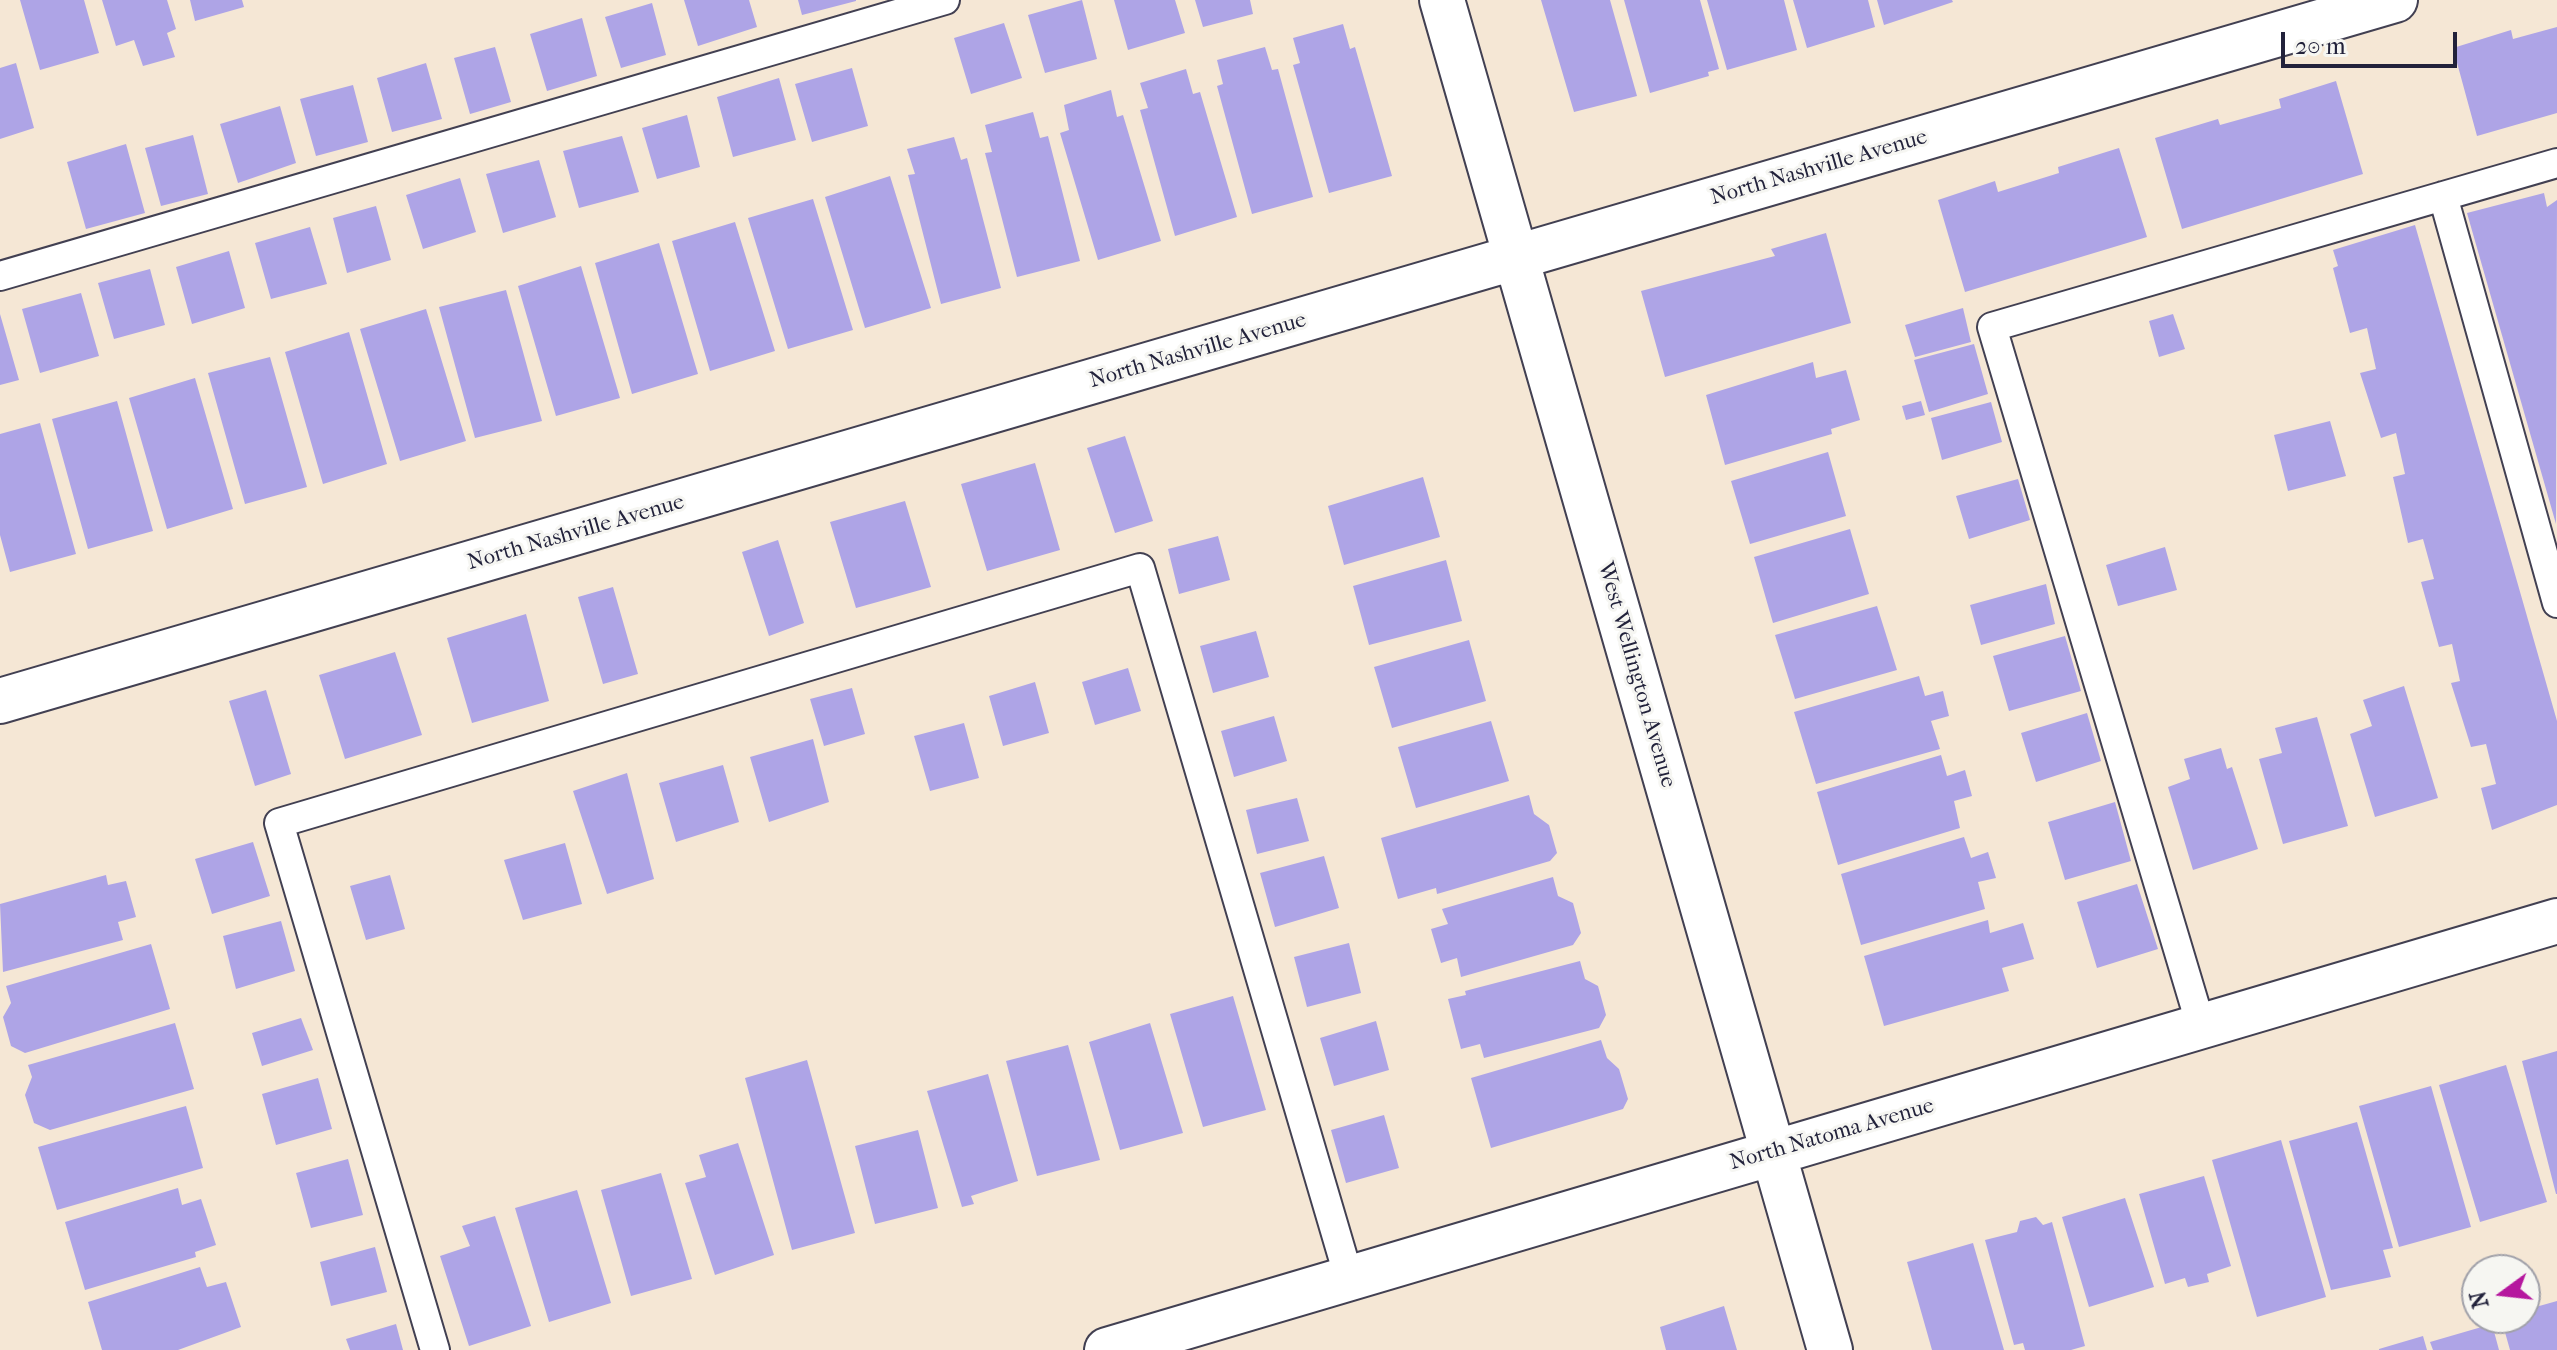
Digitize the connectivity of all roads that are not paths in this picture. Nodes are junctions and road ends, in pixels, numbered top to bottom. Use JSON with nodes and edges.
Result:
{"nodes":[{"id":1,"x":945,"y":0,"type":"edge"},
{"id":2,"x":1442,"y":0,"type":"edge"},
{"id":3,"x":2395,"y":0,"type":"edge"},
{"id":4,"x":2557,"y":163,"type":"edge"},
{"id":5,"x":2443,"y":196,"type":"junction"},
{"id":6,"x":1516,"y":257,"type":"junction"},
{"id":7,"x":0,"y":276,"type":"edge"},
{"id":8,"x":2557,"y":603,"type":"edge"},
{"id":9,"x":0,"y":701,"type":"edge"},
{"id":10,"x":2557,"y":921,"type":"edge"},
{"id":11,"x":2201,"y":1026,"type":"junction"},
{"id":12,"x":1773,"y":1152,"type":"junction"},
{"id":13,"x":1349,"y":1278,"type":"junction"},
{"id":14,"x":435,"y":1350,"type":"edge"},
{"id":15,"x":1107,"y":1350,"type":"edge"},
{"id":16,"x":1830,"y":1350,"type":"edge"}],
"edges":[{"from":1,"to":7,"type":"lane"},
{"from":2,"to":6,"type":"street","name":"West Wellington Avenue"},
{"from":3,"to":6,"type":"street","name":"North Nashville Avenue"},
{"from":4,"to":5,"type":"lane"},
{"from":5,"to":8,"type":"lane"},
{"from":5,"to":11,"type":"lane"},
{"from":6,"to":9,"type":"street","name":"North Nashville Avenue"},
{"from":6,"to":12,"type":"street","name":"West Wellington Avenue"},
{"from":10,"to":11,"type":"street","name":"North Natoma Avenue"},
{"from":11,"to":12,"type":"street","name":"North Natoma Avenue"},
{"from":12,"to":13,"type":"street","name":"North Natoma Avenue"},
{"from":12,"to":16,"type":"street","name":"West Wellington Avenue"},
{"from":13,"to":14,"type":"lane"},
{"from":13,"to":15,"type":"street","name":"North Natoma Avenue"}]}
